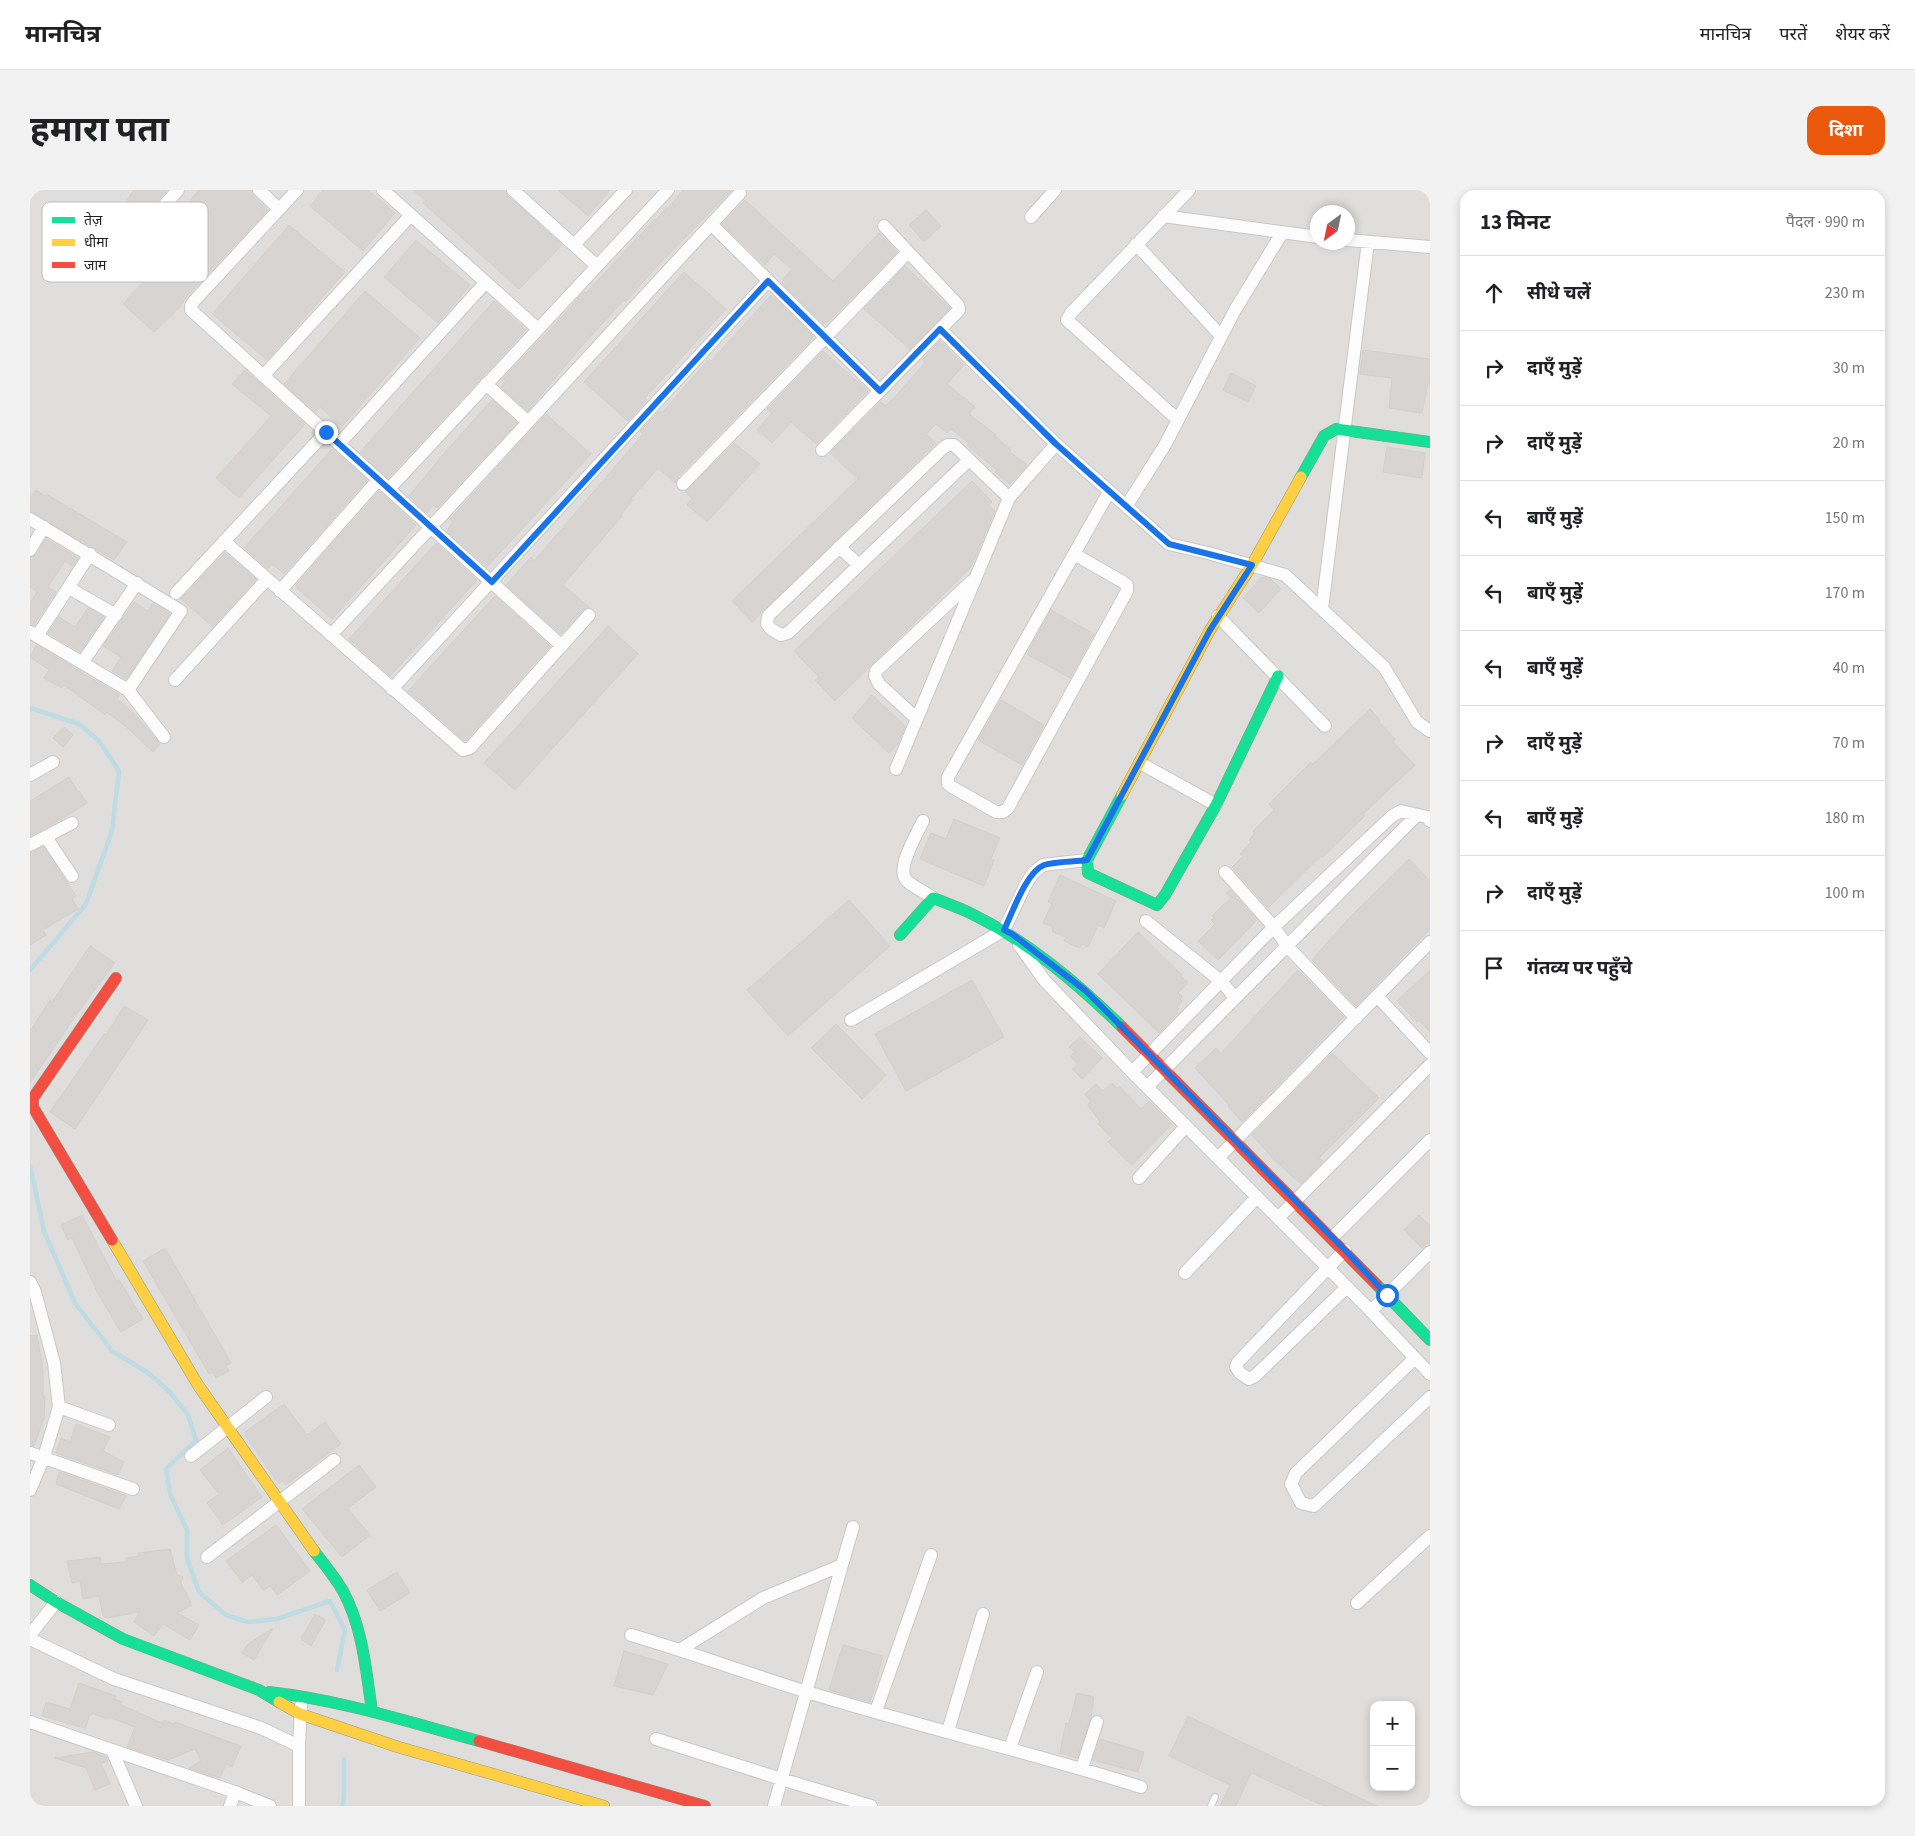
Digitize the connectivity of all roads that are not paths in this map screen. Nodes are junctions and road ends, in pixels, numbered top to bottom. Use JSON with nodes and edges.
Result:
{"nodes":[{"id":1,"x":178,"y":190,"type":"edge"},
{"id":2,"x":259,"y":190,"type":"edge"},
{"id":3,"x":296,"y":190,"type":"edge"},
{"id":4,"x":383,"y":190,"type":"edge"},
{"id":5,"x":513,"y":190,"type":"edge"},
{"id":6,"x":626,"y":190,"type":"edge"},
{"id":7,"x":668,"y":190,"type":"edge"},
{"id":8,"x":1055,"y":190,"type":"edge"},
{"id":9,"x":1189,"y":190,"type":"edge"},
{"id":10,"x":740,"y":193,"type":"dead end"},
{"id":11,"x":167,"y":202,"type":"edge"},
{"id":12,"x":279,"y":209,"type":"junction"},
{"id":13,"x":411,"y":215,"type":"junction"},
{"id":14,"x":1163,"y":216,"type":"junction"},
{"id":15,"x":1031,"y":218,"type":"dead end"},
{"id":16,"x":711,"y":224,"type":"junction"},
{"id":17,"x":884,"y":226,"type":"dead end"},
{"id":18,"x":1282,"y":233,"type":"junction"},
{"id":19,"x":1310,"y":236,"type":"edge"},
{"id":20,"x":1355,"y":241,"type":"edge"},
{"id":21,"x":1368,"y":242,"type":"junction"},
{"id":22,"x":1136,"y":244,"type":"junction"},
{"id":23,"x":574,"y":245,"type":"junction"},
{"id":24,"x":1430,"y":247,"type":"edge"},
{"id":25,"x":908,"y":252,"type":"junction"},
{"id":26,"x":597,"y":266,"type":"junction"},
{"id":27,"x":768,"y":281,"type":"junction"},
{"id":28,"x":486,"y":282,"type":"junction"},
{"id":29,"x":538,"y":329,"type":"junction"},
{"id":30,"x":940,"y":329,"type":"junction"},
{"id":31,"x":1221,"y":336,"type":"junction"},
{"id":32,"x":825,"y":337,"type":"junction"},
{"id":33,"x":263,"y":376,"type":"junction"},
{"id":34,"x":486,"y":384,"type":"junction"},
{"id":35,"x":880,"y":391,"type":"junction"},
{"id":36,"x":1178,"y":420,"type":"junction"},
{"id":37,"x":528,"y":422,"type":"junction"},
{"id":38,"x":1343,"y":430,"type":"junction"},
{"id":39,"x":326,"y":432,"type":"junction"},
{"id":40,"x":1430,"y":442,"type":"edge"},
{"id":41,"x":339,"y":444,"type":"junction"},
{"id":42,"x":1056,"y":444,"type":"junction"},
{"id":43,"x":822,"y":450,"type":"dead end"},
{"id":44,"x":968,"y":460,"type":"junction"},
{"id":45,"x":378,"y":480,"type":"junction"},
{"id":46,"x":683,"y":484,"type":"dead end"},
{"id":47,"x":389,"y":489,"type":"junction"},
{"id":48,"x":1109,"y":492,"type":"junction"},
{"id":49,"x":1009,"y":498,"type":"junction"},
{"id":50,"x":1126,"y":505,"type":"junction"},
{"id":51,"x":30,"y":519,"type":"edge"},
{"id":52,"x":44,"y":527,"type":"junction"},
{"id":53,"x":431,"y":527,"type":"junction"},
{"id":54,"x":224,"y":541,"type":"junction"},
{"id":55,"x":839,"y":547,"type":"junction"},
{"id":56,"x":30,"y":550,"type":"edge"},
{"id":57,"x":90,"y":554,"type":"junction"},
{"id":58,"x":1074,"y":554,"type":"junction"},
{"id":59,"x":859,"y":565,"type":"junction"},
{"id":60,"x":1252,"y":565,"type":"junction"},
{"id":61,"x":976,"y":578,"type":"junction"},
{"id":62,"x":267,"y":579,"type":"junction"},
{"id":63,"x":492,"y":582,"type":"junction"},
{"id":64,"x":137,"y":584,"type":"junction"},
{"id":65,"x":69,"y":588,"type":"junction"},
{"id":66,"x":280,"y":591,"type":"junction"},
{"id":67,"x":176,"y":593,"type":"dead end"},
{"id":68,"x":1322,"y":609,"type":"junction"},
{"id":69,"x":116,"y":615,"type":"junction"},
{"id":70,"x":589,"y":615,"type":"dead end"},
{"id":71,"x":1218,"y":616,"type":"junction"},
{"id":72,"x":34,"y":634,"type":"edge"},
{"id":73,"x":331,"y":635,"type":"junction"},
{"id":74,"x":562,"y":646,"type":"junction"},
{"id":75,"x":82,"y":663,"type":"junction"},
{"id":76,"x":1278,"y":676,"type":"junction"},
{"id":77,"x":175,"y":680,"type":"dead end"},
{"id":78,"x":392,"y":689,"type":"junction"},
{"id":79,"x":128,"y":690,"type":"junction"},
{"id":80,"x":917,"y":719,"type":"junction"},
{"id":81,"x":1325,"y":726,"type":"dead end"},
{"id":82,"x":1430,"y":731,"type":"edge"},
{"id":83,"x":164,"y":737,"type":"dead end"},
{"id":84,"x":53,"y":762,"type":"dead end"},
{"id":85,"x":1140,"y":763,"type":"junction"},
{"id":86,"x":896,"y":769,"type":"dead end"},
{"id":87,"x":30,"y":775,"type":"edge"},
{"id":88,"x":1216,"y":805,"type":"junction"},
{"id":89,"x":1417,"y":815,"type":"junction"},
{"id":90,"x":923,"y":821,"type":"dead end"},
{"id":91,"x":1430,"y":821,"type":"edge"},
{"id":92,"x":72,"y":823,"type":"dead end"},
{"id":93,"x":46,"y":837,"type":"junction"},
{"id":94,"x":30,"y":844,"type":"edge"},
{"id":95,"x":1087,"y":860,"type":"junction"},
{"id":96,"x":1225,"y":872,"type":"dead end"},
{"id":97,"x":72,"y":876,"type":"dead end"},
{"id":98,"x":1325,"y":879,"type":"junction"},
{"id":99,"x":1340,"y":893,"type":"junction"},
{"id":100,"x":933,"y":898,"type":"junction"},
{"id":101,"x":1146,"y":921,"type":"dead end"},
{"id":102,"x":1274,"y":927,"type":"junction"},
{"id":103,"x":1008,"y":932,"type":"junction"},
{"id":104,"x":900,"y":935,"type":"dead end"},
{"id":105,"x":1430,"y":942,"type":"edge"},
{"id":106,"x":1287,"y":946,"type":"junction"},
{"id":107,"x":116,"y":978,"type":"dead end"},
{"id":108,"x":1222,"y":982,"type":"junction"},
{"id":109,"x":1377,"y":996,"type":"junction"},
{"id":110,"x":1235,"y":998,"type":"junction"},
{"id":111,"x":1356,"y":1018,"type":"junction"},
{"id":112,"x":851,"y":1020,"type":"dead end"},
{"id":113,"x":1430,"y":1053,"type":"edge"},
{"id":114,"x":1150,"y":1055,"type":"junction"},
{"id":115,"x":1430,"y":1066,"type":"edge"},
{"id":116,"x":1164,"y":1069,"type":"junction"},
{"id":117,"x":1132,"y":1072,"type":"junction"},
{"id":118,"x":1147,"y":1087,"type":"junction"},
{"id":119,"x":1186,"y":1126,"type":"junction"},
{"id":120,"x":1236,"y":1140,"type":"junction"},
{"id":121,"x":1430,"y":1140,"type":"edge"},
{"id":122,"x":1218,"y":1158,"type":"junction"},
{"id":123,"x":1139,"y":1178,"type":"dead end"},
{"id":124,"x":1257,"y":1197,"type":"junction"},
{"id":125,"x":1296,"y":1201,"type":"junction"},
{"id":126,"x":1278,"y":1218,"type":"junction"},
{"id":127,"x":1332,"y":1238,"type":"junction"},
{"id":128,"x":1345,"y":1250,"type":"junction"},
{"id":129,"x":1430,"y":1252,"type":"edge"},
{"id":130,"x":1328,"y":1269,"type":"junction"},
{"id":131,"x":1185,"y":1273,"type":"dead end"},
{"id":132,"x":30,"y":1282,"type":"edge"},
{"id":133,"x":1347,"y":1287,"type":"junction"},
{"id":134,"x":1387,"y":1295,"type":"junction"},
{"id":135,"x":1371,"y":1311,"type":"junction"},
{"id":136,"x":1430,"y":1340,"type":"edge"},
{"id":137,"x":1415,"y":1358,"type":"junction"},
{"id":138,"x":1430,"y":1374,"type":"edge"},
{"id":139,"x":1430,"y":1396,"type":"edge"},
{"id":140,"x":266,"y":1397,"type":"dead end"},
{"id":141,"x":59,"y":1407,"type":"junction"},
{"id":142,"x":109,"y":1425,"type":"dead end"},
{"id":143,"x":226,"y":1428,"type":"junction"},
{"id":144,"x":30,"y":1452,"type":"edge"},
{"id":145,"x":191,"y":1456,"type":"dead end"},
{"id":146,"x":44,"y":1457,"type":"junction"},
{"id":147,"x":334,"y":1460,"type":"dead end"},
{"id":148,"x":133,"y":1489,"type":"dead end"},
{"id":149,"x":30,"y":1490,"type":"edge"},
{"id":150,"x":279,"y":1503,"type":"junction"},
{"id":151,"x":853,"y":1528,"type":"dead end"},
{"id":152,"x":1430,"y":1536,"type":"edge"},
{"id":153,"x":931,"y":1555,"type":"dead end"},
{"id":154,"x":207,"y":1557,"type":"dead end"},
{"id":155,"x":842,"y":1565,"type":"junction"},
{"id":156,"x":30,"y":1585,"type":"edge"},
{"id":157,"x":56,"y":1602,"type":"junction"},
{"id":158,"x":1357,"y":1603,"type":"dead end"},
{"id":159,"x":983,"y":1614,"type":"dead end"},
{"id":160,"x":30,"y":1635,"type":"edge"},
{"id":161,"x":631,"y":1635,"type":"dead end"},
{"id":162,"x":30,"y":1639,"type":"edge"},
{"id":163,"x":681,"y":1649,"type":"junction"},
{"id":164,"x":1036,"y":1672,"type":"dead end"},
{"id":165,"x":259,"y":1690,"type":"junction"},
{"id":166,"x":805,"y":1692,"type":"junction"},
{"id":167,"x":303,"y":1696,"type":"junction"},
{"id":168,"x":372,"y":1711,"type":"junction"},
{"id":169,"x":876,"y":1711,"type":"junction"},
{"id":170,"x":300,"y":1714,"type":"junction"},
{"id":171,"x":30,"y":1722,"type":"edge"},
{"id":172,"x":1097,"y":1722,"type":"dead end"},
{"id":173,"x":948,"y":1731,"type":"junction"},
{"id":174,"x":656,"y":1739,"type":"dead end"},
{"id":175,"x":299,"y":1746,"type":"junction"},
{"id":176,"x":1010,"y":1748,"type":"junction"},
{"id":177,"x":112,"y":1750,"type":"junction"},
{"id":178,"x":1082,"y":1768,"type":"junction"},
{"id":179,"x":781,"y":1779,"type":"junction"},
{"id":180,"x":1141,"y":1787,"type":"dead end"},
{"id":181,"x":235,"y":1792,"type":"junction"},
{"id":182,"x":1215,"y":1797,"type":"dead end"},
{"id":183,"x":136,"y":1806,"type":"edge"},
{"id":184,"x":230,"y":1806,"type":"edge"},
{"id":185,"x":270,"y":1806,"type":"edge"},
{"id":186,"x":299,"y":1806,"type":"edge"},
{"id":187,"x":604,"y":1806,"type":"edge"},
{"id":188,"x":705,"y":1806,"type":"edge"},
{"id":189,"x":774,"y":1806,"type":"edge"},
{"id":190,"x":871,"y":1806,"type":"edge"},
{"id":191,"x":1211,"y":1806,"type":"edge"}],
"edges":[{"from":1,"to":11,"type":"street"},
{"from":2,"to":12,"type":"street"},
{"from":3,"to":12,"type":"street"},
{"from":4,"to":13,"type":"street"},
{"from":5,"to":23,"type":"street"},
{"from":6,"to":23,"type":"street"},
{"from":7,"to":26,"type":"street"},
{"from":8,"to":15,"type":"street"},
{"from":9,"to":14,"type":"street"},
{"from":10,"to":16,"type":"street"},
{"from":12,"to":33,"type":"street"},
{"from":13,"to":28,"type":"street"},
{"from":13,"to":33,"type":"street"},
{"from":14,"to":18,"type":"street"},
{"from":14,"to":22,"type":"street"},
{"from":16,"to":27,"type":"street"},
{"from":16,"to":37,"type":"street"},
{"from":17,"to":25,"type":"street"},
{"from":18,"to":19,"type":"street"},
{"from":18,"to":31,"type":"street"},
{"from":20,"to":21,"type":"street"},
{"from":21,"to":24,"type":"street"},
{"from":21,"to":38,"type":"street"},
{"from":22,"to":31,"type":"street"},
{"from":22,"to":36,"type":"street"},
{"from":23,"to":26,"type":"street"},
{"from":25,"to":30,"type":"street"},
{"from":25,"to":32,"type":"street"},
{"from":26,"to":29,"type":"street"},
{"from":27,"to":32,"type":"street"},
{"from":27,"to":63,"type":"street"},
{"from":28,"to":29,"type":"street"},
{"from":28,"to":41,"type":"street"},
{"from":29,"to":34,"type":"street"},
{"from":30,"to":35,"type":"street"},
{"from":30,"to":42,"type":"street"},
{"from":31,"to":36,"type":"street"},
{"from":32,"to":35,"type":"street"},
{"from":32,"to":46,"type":"street"},
{"from":33,"to":39,"type":"street"},
{"from":34,"to":37,"type":"street"},
{"from":34,"to":47,"type":"street"},
{"from":35,"to":43,"type":"street"},
{"from":36,"to":50,"type":"street"},
{"from":37,"to":53,"type":"street"},
{"from":38,"to":40,"type":"street"},
{"from":38,"to":60,"type":"street"},
{"from":38,"to":68,"type":"street"},
{"from":39,"to":41,"type":"street"},
{"from":39,"to":54,"type":"street"},
{"from":41,"to":45,"type":"street"},
{"from":42,"to":48,"type":"street"},
{"from":42,"to":49,"type":"street"},
{"from":44,"to":49,"type":"street"},
{"from":44,"to":55,"type":"street"},
{"from":44,"to":59,"type":"street"},
{"from":45,"to":47,"type":"street"},
{"from":45,"to":66,"type":"street"},
{"from":47,"to":53,"type":"street"},
{"from":48,"to":50,"type":"street"},
{"from":48,"to":58,"type":"street"},
{"from":49,"to":61,"type":"street"},
{"from":50,"to":60,"type":"street"},
{"from":51,"to":52,"type":"street"},
{"from":52,"to":56,"type":"street"},
{"from":52,"to":57,"type":"street"},
{"from":53,"to":63,"type":"street"},
{"from":53,"to":73,"type":"street"},
{"from":54,"to":62,"type":"street"},
{"from":54,"to":67,"type":"street"},
{"from":55,"to":59,"type":"street"},
{"from":55,"to":59,"type":"street"},
{"from":57,"to":64,"type":"street"},
{"from":57,"to":65,"type":"street"},
{"from":58,"to":58,"type":"street"},
{"from":60,"to":68,"type":"street"},
{"from":60,"to":71,"type":"street"},
{"from":61,"to":80,"type":"street"},
{"from":61,"to":80,"type":"street"},
{"from":62,"to":66,"type":"street"},
{"from":62,"to":77,"type":"street"},
{"from":63,"to":74,"type":"street"},
{"from":63,"to":78,"type":"street"},
{"from":64,"to":69,"type":"street"},
{"from":64,"to":79,"type":"street"},
{"from":65,"to":69,"type":"street"},
{"from":65,"to":72,"type":"street"},
{"from":66,"to":73,"type":"street"},
{"from":68,"to":82,"type":"street"},
{"from":69,"to":75,"type":"street"},
{"from":70,"to":74,"type":"street"},
{"from":71,"to":76,"type":"street"},
{"from":71,"to":85,"type":"street"},
{"from":72,"to":75,"type":"street"},
{"from":73,"to":78,"type":"street"},
{"from":74,"to":78,"type":"street"},
{"from":75,"to":79,"type":"street"},
{"from":76,"to":81,"type":"street"},
{"from":76,"to":88,"type":"street"},
{"from":79,"to":83,"type":"street"},
{"from":80,"to":86,"type":"street"},
{"from":84,"to":87,"type":"street"},
{"from":85,"to":88,"type":"street"},
{"from":85,"to":95,"type":"street"},
{"from":88,"to":95,"type":"street"},
{"from":89,"to":91,"type":"street"},
{"from":89,"to":98,"type":"street"},
{"from":89,"to":99,"type":"street"},
{"from":90,"to":100,"type":"street"},
{"from":92,"to":93,"type":"street"},
{"from":93,"to":94,"type":"street"},
{"from":93,"to":97,"type":"street"},
{"from":95,"to":103,"type":"street"},
{"from":96,"to":102,"type":"street"},
{"from":98,"to":99,"type":"street"},
{"from":98,"to":102,"type":"street"},
{"from":99,"to":106,"type":"street"},
{"from":100,"to":103,"type":"street"},
{"from":100,"to":104,"type":"street"},
{"from":101,"to":108,"type":"street"},
{"from":102,"to":106,"type":"street"},
{"from":102,"to":108,"type":"street"},
{"from":103,"to":112,"type":"street"},
{"from":103,"to":114,"type":"street"},
{"from":103,"to":117,"type":"street"},
{"from":105,"to":109,"type":"street"},
{"from":106,"to":110,"type":"street"},
{"from":106,"to":111,"type":"street"},
{"from":107,"to":143,"type":"street"},
{"from":108,"to":110,"type":"street"},
{"from":108,"to":114,"type":"street"},
{"from":109,"to":111,"type":"street"},
{"from":109,"to":113,"type":"street"},
{"from":110,"to":116,"type":"street"},
{"from":111,"to":120,"type":"street"},
{"from":114,"to":116,"type":"street"},
{"from":114,"to":117,"type":"street"},
{"from":115,"to":125,"type":"street"},
{"from":116,"to":118,"type":"street"},
{"from":116,"to":120,"type":"street"},
{"from":117,"to":118,"type":"street"},
{"from":118,"to":119,"type":"street"},
{"from":119,"to":122,"type":"street"},
{"from":119,"to":123,"type":"street"},
{"from":120,"to":122,"type":"street"},
{"from":120,"to":125,"type":"street"},
{"from":121,"to":127,"type":"street"},
{"from":122,"to":124,"type":"street"},
{"from":124,"to":126,"type":"street"},
{"from":124,"to":131,"type":"street"},
{"from":125,"to":126,"type":"street"},
{"from":125,"to":127,"type":"street"},
{"from":126,"to":130,"type":"street"},
{"from":127,"to":128,"type":"street"},
{"from":128,"to":130,"type":"street"},
{"from":128,"to":134,"type":"street"},
{"from":129,"to":134,"type":"street"},
{"from":130,"to":133,"type":"street"},
{"from":130,"to":133,"type":"street"},
{"from":132,"to":141,"type":"street"},
{"from":133,"to":135,"type":"street"},
{"from":134,"to":135,"type":"street"},
{"from":134,"to":136,"type":"street"},
{"from":135,"to":137,"type":"street"},
{"from":137,"to":138,"type":"street"},
{"from":137,"to":139,"type":"street"},
{"from":140,"to":143,"type":"street"},
{"from":141,"to":142,"type":"street"},
{"from":141,"to":146,"type":"street"},
{"from":143,"to":145,"type":"street"},
{"from":143,"to":150,"type":"street"},
{"from":144,"to":146,"type":"street"},
{"from":146,"to":148,"type":"street"},
{"from":146,"to":149,"type":"street"},
{"from":147,"to":150,"type":"street"},
{"from":150,"to":154,"type":"street"},
{"from":150,"to":168,"type":"street"},
{"from":151,"to":155,"type":"street"},
{"from":152,"to":158,"type":"street"},
{"from":153,"to":169,"type":"street"},
{"from":155,"to":163,"type":"street"},
{"from":155,"to":166,"type":"street"},
{"from":156,"to":157,"type":"street"},
{"from":157,"to":160,"type":"street"},
{"from":157,"to":165,"type":"street"},
{"from":159,"to":173,"type":"street"},
{"from":161,"to":163,"type":"street"},
{"from":162,"to":175,"type":"street"},
{"from":163,"to":166,"type":"street"},
{"from":164,"to":176,"type":"street"},
{"from":165,"to":167,"type":"street"},
{"from":165,"to":170,"type":"street"},
{"from":166,"to":169,"type":"street"},
{"from":166,"to":179,"type":"street"},
{"from":167,"to":168,"type":"street"},
{"from":167,"to":170,"type":"street"},
{"from":168,"to":188,"type":"street"},
{"from":169,"to":173,"type":"street"},
{"from":170,"to":175,"type":"street"},
{"from":170,"to":187,"type":"street"},
{"from":171,"to":177,"type":"street"},
{"from":172,"to":178,"type":"street"},
{"from":173,"to":176,"type":"street"},
{"from":174,"to":179,"type":"street"},
{"from":175,"to":186,"type":"street"},
{"from":176,"to":178,"type":"street"},
{"from":177,"to":181,"type":"street"},
{"from":177,"to":183,"type":"street"},
{"from":178,"to":180,"type":"street"},
{"from":179,"to":189,"type":"street"},
{"from":179,"to":190,"type":"street"},
{"from":181,"to":184,"type":"street"},
{"from":181,"to":185,"type":"street"},
{"from":182,"to":191,"type":"lane"}]}
